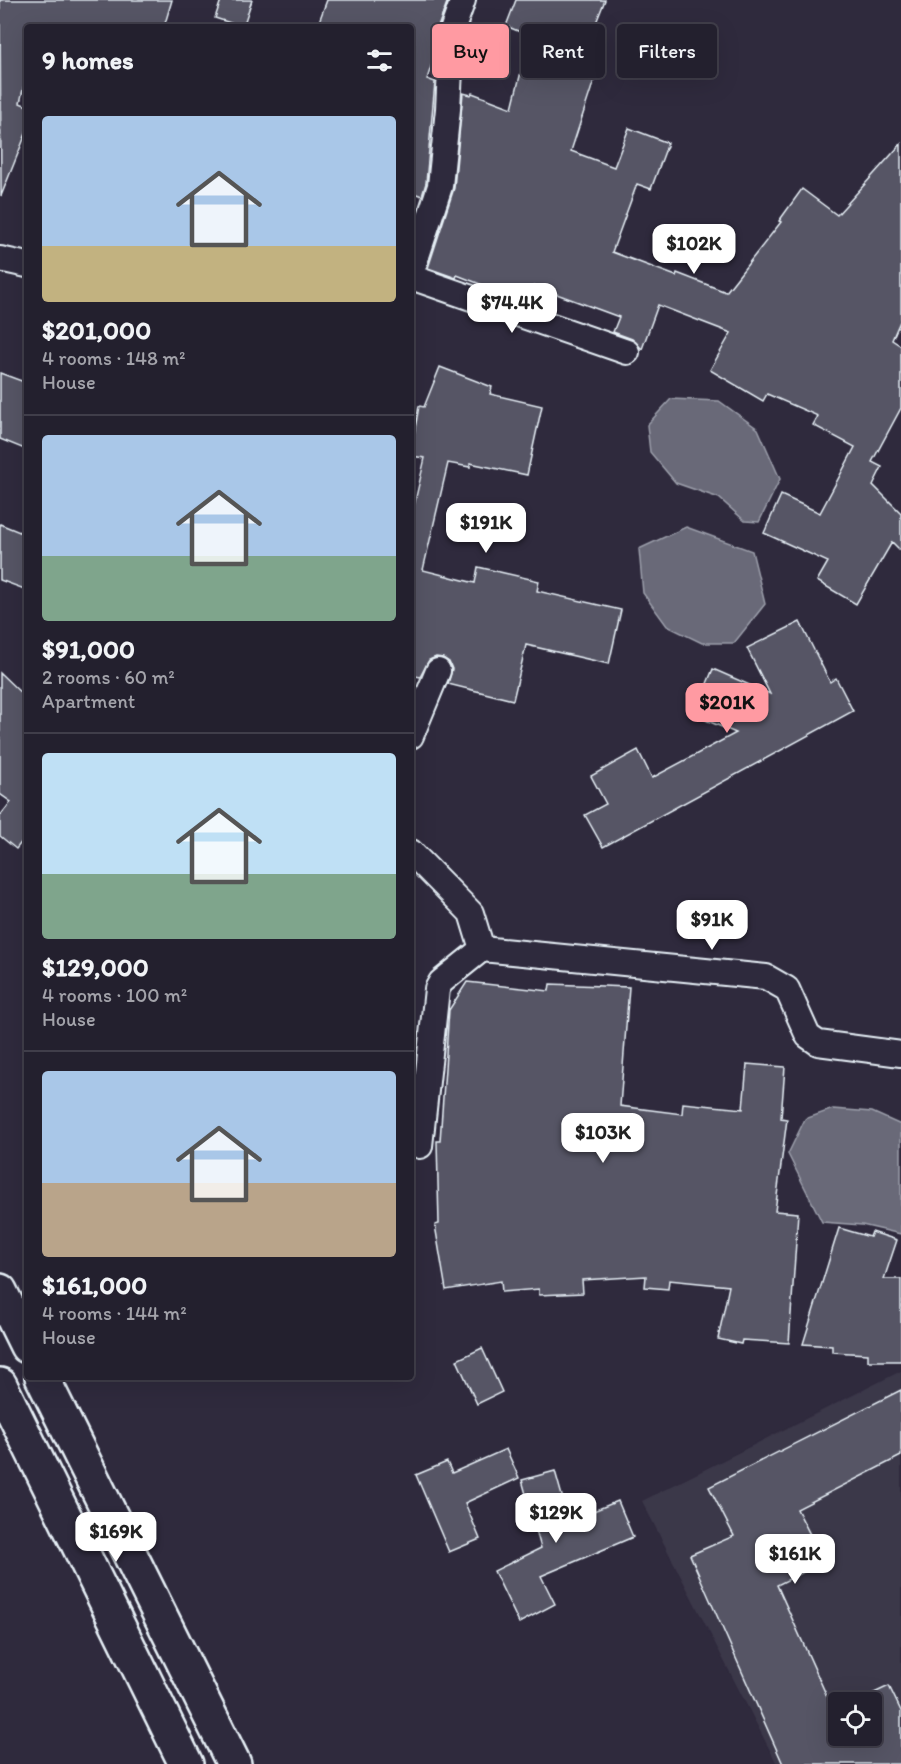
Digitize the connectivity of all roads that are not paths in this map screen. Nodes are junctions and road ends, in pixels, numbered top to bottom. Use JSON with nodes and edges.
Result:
{"nodes":[{"id":1,"x":463,"y":0,"type":"edge"},
{"id":2,"x":0,"y":259,"type":"edge"},
{"id":3,"x":24,"y":264,"type":"edge"},
{"id":4,"x":414,"y":266,"type":"edge"},
{"id":5,"x":414,"y":276,"type":"edge"},
{"id":6,"x":627,"y":352,"type":"dead end"},
{"id":7,"x":438,"y":671,"type":"dead end"},
{"id":8,"x":414,"y":729,"type":"edge"},
{"id":9,"x":414,"y":855,"type":"edge"},
{"id":10,"x":482,"y":949,"type":"junction"},
{"id":11,"x":901,"y":1054,"type":"edge"},
{"id":12,"x":420,"y":1146,"type":"dead end"},
{"id":13,"x":0,"y":1291,"type":"edge"},
{"id":14,"x":24,"y":1340,"type":"edge"},
{"id":15,"x":43,"y":1380,"type":"edge"},
{"id":16,"x":0,"y":1385,"type":"edge"},
{"id":17,"x":186,"y":1764,"type":"edge"},
{"id":18,"x":234,"y":1764,"type":"edge"}],
"edges":[{"from":1,"to":4,"type":"street"},
{"from":2,"to":3,"type":"street"},
{"from":5,"to":6,"type":"street"},
{"from":7,"to":8,"type":"street"},
{"from":9,"to":10,"type":"street"},
{"from":10,"to":11,"type":"street"},
{"from":10,"to":12,"type":"street"},
{"from":13,"to":14,"type":"main road"},
{"from":15,"to":18,"type":"main road"},
{"from":16,"to":17,"type":"main road"}]}
